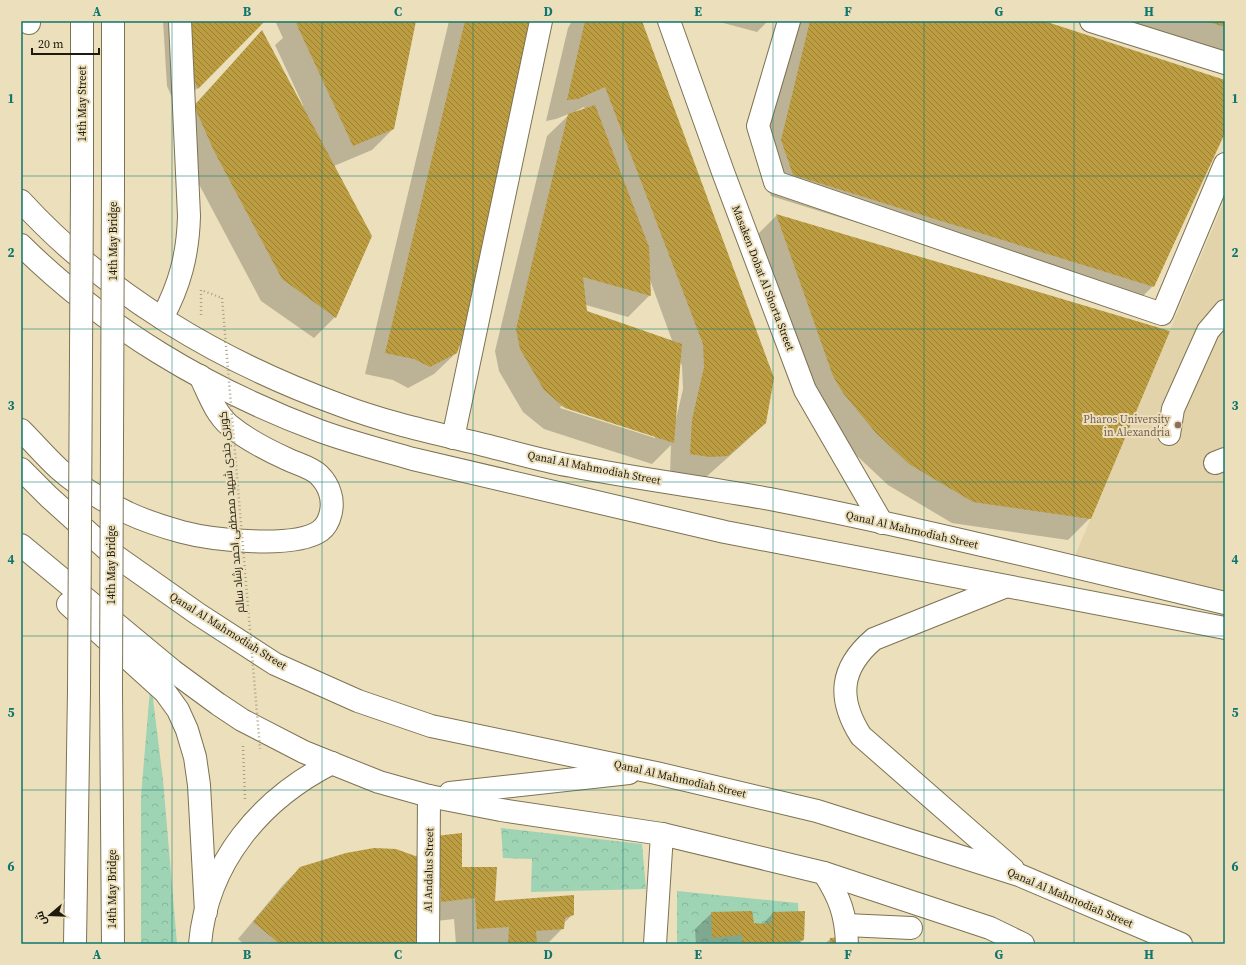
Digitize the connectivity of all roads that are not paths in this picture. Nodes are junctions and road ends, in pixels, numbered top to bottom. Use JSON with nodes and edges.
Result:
{"nodes":[{"id":1,"x":82,"y":21,"type":"edge"},
{"id":2,"x":113,"y":21,"type":"edge"},
{"id":3,"x":180,"y":21,"type":"edge"},
{"id":4,"x":541,"y":21,"type":"edge"},
{"id":5,"x":669,"y":21,"type":"edge"},
{"id":6,"x":789,"y":21,"type":"edge"},
{"id":7,"x":1091,"y":21,"type":"edge"},
{"id":8,"x":1225,"y":63,"type":"edge"},
{"id":9,"x":1225,"y":164,"type":"edge"},
{"id":10,"x":21,"y":201,"type":"edge"},
{"id":11,"x":21,"y":216,"type":"edge"},
{"id":12,"x":50,"y":233,"type":"junction"},
{"id":13,"x":21,"y":245,"type":"edge"},
{"id":14,"x":1225,"y":311,"type":"edge"},
{"id":15,"x":162,"y":318,"type":"junction"},
{"id":16,"x":200,"y":376,"type":"junction"},
{"id":17,"x":21,"y":430,"type":"edge"},
{"id":18,"x":1169,"y":434,"type":"dead end"},
{"id":19,"x":453,"y":438,"type":"junction"},
{"id":20,"x":21,"y":469,"type":"edge"},
{"id":21,"x":882,"y":523,"type":"junction"},
{"id":22,"x":21,"y":545,"type":"edge"},
{"id":23,"x":21,"y":561,"type":"edge"},
{"id":24,"x":1004,"y":587,"type":"junction"},
{"id":25,"x":1225,"y":603,"type":"edge"},
{"id":26,"x":1225,"y":628,"type":"edge"},
{"id":27,"x":332,"y":763,"type":"junction"},
{"id":28,"x":646,"y":771,"type":"junction"},
{"id":29,"x":429,"y":796,"type":"junction"},
{"id":30,"x":662,"y":834,"type":"junction"},
{"id":31,"x":824,"y":873,"type":"junction"},
{"id":32,"x":1019,"y":874,"type":"junction"},
{"id":33,"x":206,"y":912,"type":"junction"},
{"id":34,"x":951,"y":915,"type":"junction"},
{"id":35,"x":847,"y":935,"type":"edge"},
{"id":36,"x":906,"y":936,"type":"edge"},
{"id":37,"x":992,"y":936,"type":"edge"},
{"id":38,"x":75,"y":944,"type":"edge"},
{"id":39,"x":112,"y":944,"type":"edge"},
{"id":40,"x":200,"y":944,"type":"edge"},
{"id":41,"x":428,"y":944,"type":"edge"},
{"id":42,"x":655,"y":944,"type":"edge"},
{"id":43,"x":1023,"y":944,"type":"edge"},
{"id":44,"x":1181,"y":944,"type":"edge"}],
"edges":[{"from":1,"to":38,"type":"main road","name":"14th May Street","bridge":true},
{"from":2,"to":39,"type":"main road","name":"14th May Bridge","bridge":true},
{"from":3,"to":15,"type":"main road"},
{"from":4,"to":19,"type":"main road"},
{"from":5,"to":21,"type":"main road","name":"Masaken Dobat Al Shorta Street"},
{"from":6,"to":9,"type":"main road"},
{"from":7,"to":8,"type":"main road"},
{"from":10,"to":12,"type":"main road","name":"Qanal Al Mahmodiah Street"},
{"from":11,"to":12,"type":"main road"},
{"from":12,"to":15,"type":"main road","name":"Qanal Al Mahmodiah Street"},
{"from":13,"to":16,"type":"main road"},
{"from":14,"to":18,"type":"main road"},
{"from":15,"to":19,"type":"main road","name":"Qanal Al Mahmodiah Street"},
{"from":16,"to":17,"type":"main road"},
{"from":16,"to":24,"type":"main road"},
{"from":19,"to":21,"type":"main road","name":"Qanal Al Mahmodiah Street"},
{"from":20,"to":28,"type":"main road","name":"Qanal Al Mahmodiah Street"},
{"from":21,"to":25,"type":"main road","name":"Qanal Al Mahmodiah Street"},
{"from":22,"to":27,"type":"main road"},
{"from":23,"to":33,"type":"main road"},
{"from":24,"to":26,"type":"main road"},
{"from":24,"to":32,"type":"main road"},
{"from":27,"to":29,"type":"main road"},
{"from":27,"to":33,"type":"main road"},
{"from":28,"to":29,"type":"main road"},
{"from":28,"to":32,"type":"main road","name":"Qanal Al Mahmodiah Street"},
{"from":29,"to":30,"type":"main road"},
{"from":29,"to":41,"type":"main road","name":"Al Andalus Street"},
{"from":30,"to":31,"type":"main road"},
{"from":30,"to":42,"type":"main road"},
{"from":31,"to":34,"type":"main road"},
{"from":31,"to":35,"type":"main road"},
{"from":32,"to":44,"type":"main road","name":"Qanal Al Mahmodiah Street"},
{"from":33,"to":40,"type":"main road"},
{"from":34,"to":36,"type":"main road"},
{"from":34,"to":37,"type":"main road"},
{"from":35,"to":36,"type":"main road"},
{"from":37,"to":43,"type":"main road"}]}
